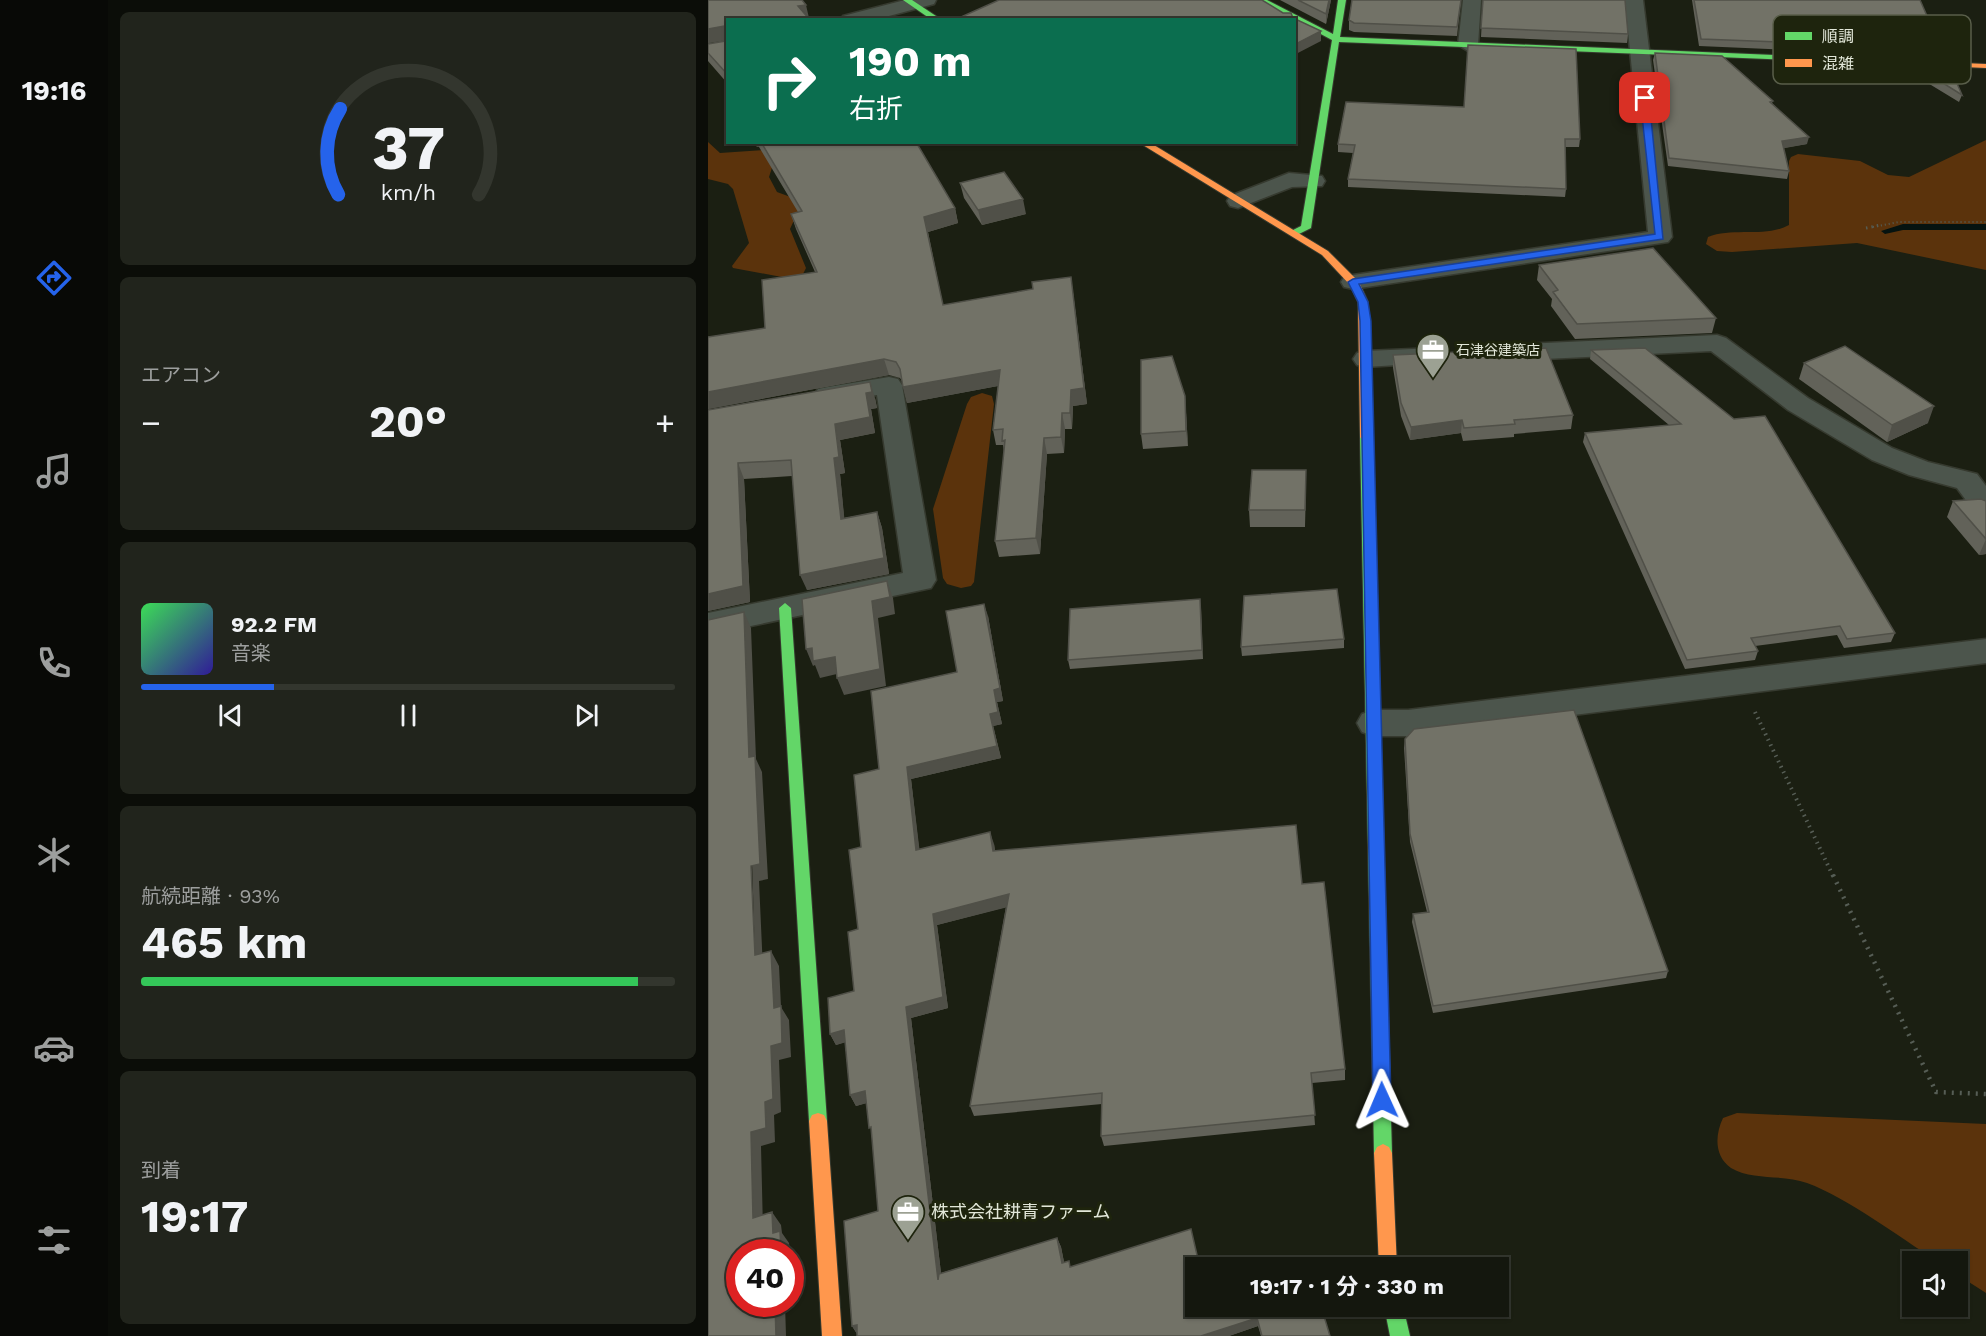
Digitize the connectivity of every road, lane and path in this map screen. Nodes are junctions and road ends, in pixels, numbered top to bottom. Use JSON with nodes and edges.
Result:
{"nodes":[{"id":1,"x":1261,"y":0,"type":"edge"},
{"id":2,"x":1342,"y":0,"type":"edge"},
{"id":3,"x":1472,"y":0,"type":"edge"},
{"id":4,"x":1634,"y":0,"type":"edge"},
{"id":5,"x":916,"y":2,"type":"edge"},
{"id":6,"x":857,"y":18,"type":"edge"},
{"id":7,"x":936,"y":18,"type":"edge"},
{"id":8,"x":1296,"y":18,"type":"edge"},
{"id":9,"x":1296,"y":18,"type":"edge"},
{"id":10,"x":1336,"y":39,"type":"junction"},
{"id":11,"x":1468,"y":45,"type":"junction"},
{"id":12,"x":1640,"y":52,"type":"junction"},
{"id":13,"x":1773,"y":57,"type":"edge"},
{"id":14,"x":1971,"y":65,"type":"edge"},
{"id":15,"x":1986,"y":66,"type":"edge"},
{"id":16,"x":1145,"y":144,"type":"edge"},
{"id":17,"x":1314,"y":181,"type":"junction"},
{"id":18,"x":1239,"y":201,"type":"junction"},
{"id":19,"x":1986,"y":222,"type":"edge"},
{"id":20,"x":1866,"y":228,"type":"dead end"},
{"id":21,"x":1294,"y":233,"type":"junction"},
{"id":22,"x":1353,"y":282,"type":"junction"},
{"id":23,"x":1366,"y":358,"type":"junction"},
{"id":24,"x":798,"y":400,"type":"edge"},
{"id":25,"x":1977,"y":476,"type":"edge"},
{"id":26,"x":1986,"y":507,"type":"edge"},
{"id":27,"x":785,"y":608,"type":"junction"},
{"id":28,"x":708,"y":624,"type":"edge"},
{"id":29,"x":1986,"y":651,"type":"edge"},
{"id":30,"x":1740,"y":682,"type":"junction"},
{"id":31,"x":1374,"y":723,"type":"junction"},
{"id":32,"x":1986,"y":1094,"type":"edge"},
{"id":33,"x":1387,"y":1257,"type":"edge"},
{"id":34,"x":1396,"y":1317,"type":"edge"},
{"id":35,"x":832,"y":1336,"type":"edge"},
{"id":36,"x":1400,"y":1336,"type":"edge"}],
"edges":[{"from":1,"to":8,"type":"street"},
{"from":2,"to":10,"type":"street"},
{"from":3,"to":11,"type":"street"},
{"from":4,"to":12,"type":"street"},
{"from":5,"to":6,"type":"street"},
{"from":5,"to":7,"type":"street"},
{"from":9,"to":10,"type":"street"},
{"from":10,"to":11,"type":"street"},
{"from":10,"to":17,"type":"street"},
{"from":11,"to":12,"type":"street"},
{"from":12,"to":13,"type":"street"},
{"from":12,"to":22,"type":"street"},
{"from":14,"to":15,"type":"street"},
{"from":16,"to":18,"type":"street"},
{"from":17,"to":18,"type":"street"},
{"from":17,"to":21,"type":"street"},
{"from":18,"to":21,"type":"street"},
{"from":19,"to":20,"type":"path"},
{"from":21,"to":22,"type":"street"},
{"from":22,"to":23,"type":"street"},
{"from":23,"to":25,"type":"street"},
{"from":23,"to":31,"type":"street"},
{"from":24,"to":27,"type":"street"},
{"from":25,"to":26,"type":"street"},
{"from":27,"to":28,"type":"street"},
{"from":27,"to":35,"type":"street"},
{"from":29,"to":30,"type":"street"},
{"from":30,"to":31,"type":"street"},
{"from":30,"to":32,"type":"path"},
{"from":31,"to":33,"type":"street"},
{"from":34,"to":36,"type":"street"}]}
